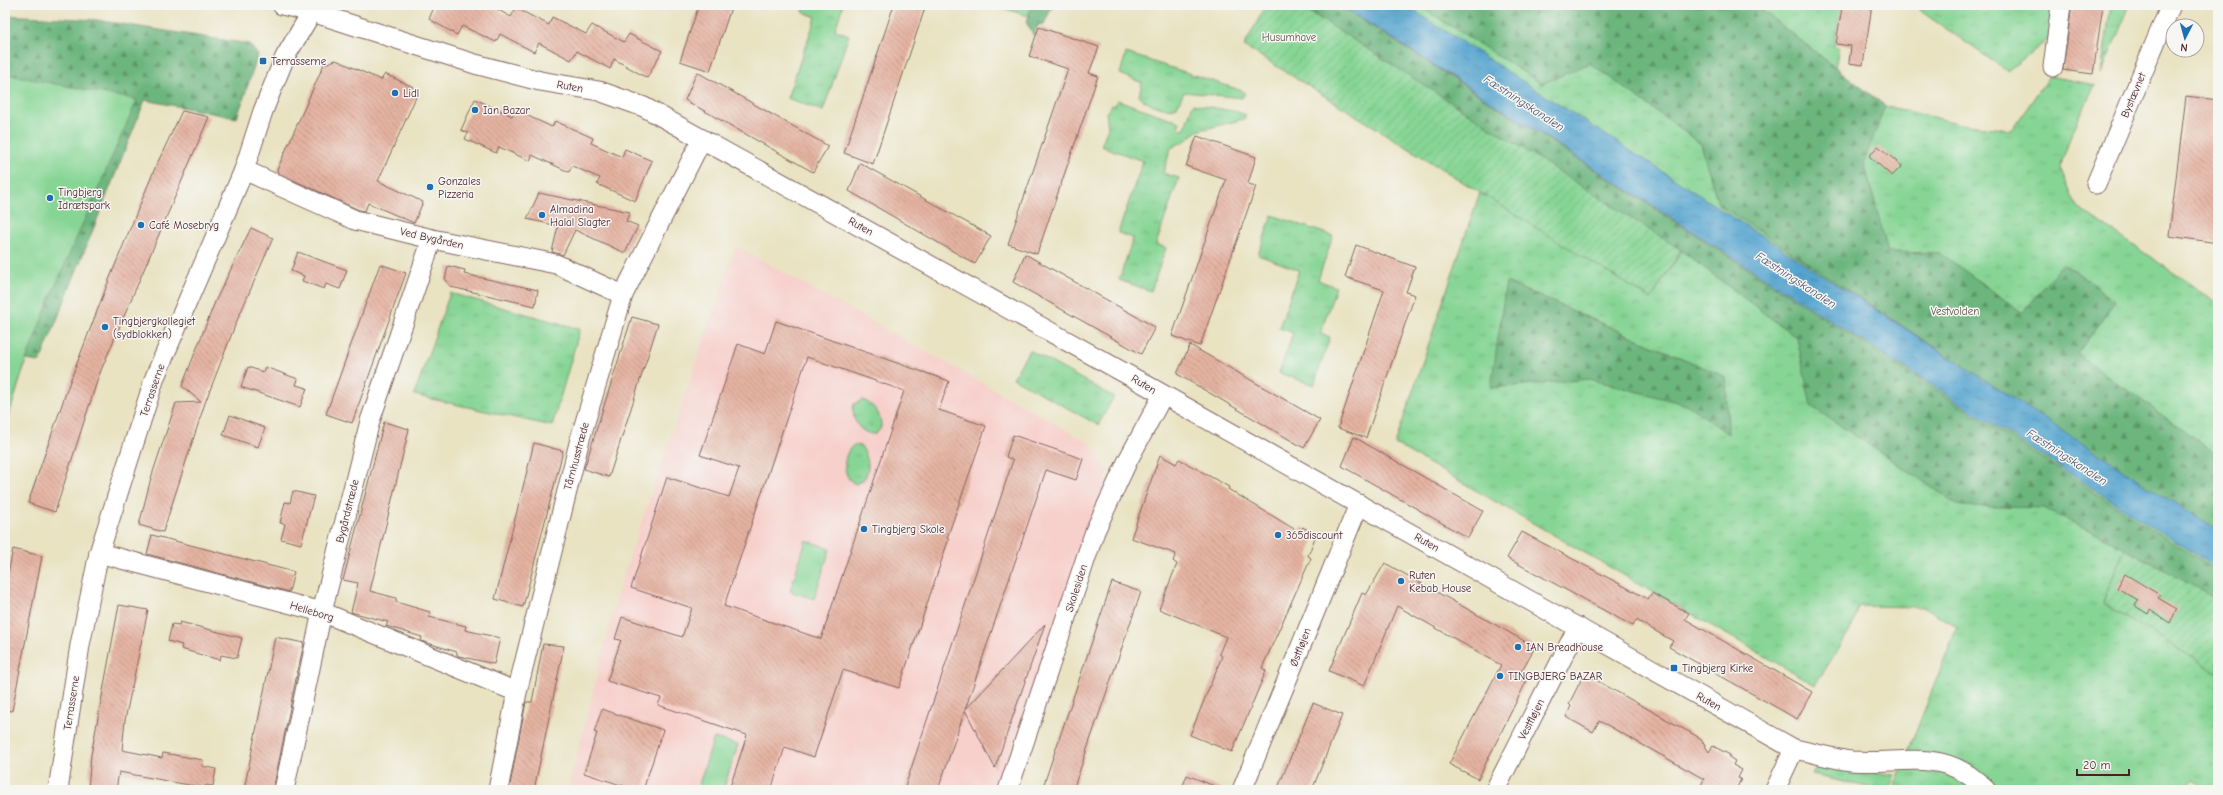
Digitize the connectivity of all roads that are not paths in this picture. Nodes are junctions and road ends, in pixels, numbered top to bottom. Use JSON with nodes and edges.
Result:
{"nodes":[{"id":1,"x":282,"y":5,"type":"edge"},
{"id":2,"x":2061,"y":5,"type":"edge"},
{"id":3,"x":2171,"y":5,"type":"edge"},
{"id":4,"x":314,"y":9,"type":"edge"},
{"id":5,"x":2053,"y":67,"type":"dead end"},
{"id":6,"x":702,"y":139,"type":"junction"},
{"id":7,"x":244,"y":170,"type":"junction"},
{"id":8,"x":2096,"y":184,"type":"dead end"},
{"id":9,"x":432,"y":239,"type":"junction"},
{"id":10,"x":623,"y":294,"type":"junction"},
{"id":11,"x":1163,"y":395,"type":"junction"},
{"id":12,"x":1359,"y":504,"type":"junction"},
{"id":13,"x":100,"y":553,"type":"junction"},
{"id":14,"x":322,"y":612,"type":"junction"},
{"id":15,"x":1578,"y":627,"type":"junction"},
{"id":16,"x":516,"y":692,"type":"junction"},
{"id":17,"x":1794,"y":749,"type":"junction"},
{"id":18,"x":58,"y":790,"type":"edge"},
{"id":19,"x":284,"y":790,"type":"edge"},
{"id":20,"x":498,"y":790,"type":"edge"},
{"id":21,"x":1008,"y":790,"type":"edge"},
{"id":22,"x":1242,"y":790,"type":"edge"},
{"id":23,"x":1495,"y":790,"type":"edge"},
{"id":24,"x":1775,"y":790,"type":"edge"},
{"id":25,"x":1986,"y":790,"type":"edge"}],
"edges":[{"from":1,"to":4,"type":"street","name":"Ruten"},
{"from":2,"to":5,"type":"street"},
{"from":3,"to":8,"type":"street","name":"Bystævnet"},
{"from":4,"to":6,"type":"street","name":"Ruten"},
{"from":4,"to":7,"type":"street","name":"Terrasserne"},
{"from":6,"to":10,"type":"street","name":"Tårnhusstræde"},
{"from":6,"to":11,"type":"street","name":"Ruten"},
{"from":7,"to":9,"type":"street","name":"Ved Bygården"},
{"from":7,"to":13,"type":"street","name":"Terrasserne"},
{"from":9,"to":10,"type":"street","name":"Ved Bygården"},
{"from":9,"to":14,"type":"street","name":"Bygårdstræde"},
{"from":10,"to":16,"type":"street","name":"Tårnhusstræde"},
{"from":11,"to":12,"type":"street","name":"Ruten"},
{"from":11,"to":21,"type":"street","name":"Skolesiden"},
{"from":12,"to":15,"type":"street","name":"Ruten"},
{"from":12,"to":22,"type":"street","name":"Østfløjen"},
{"from":13,"to":14,"type":"street","name":"Helleborg"},
{"from":13,"to":18,"type":"street","name":"Terrasserne"},
{"from":14,"to":16,"type":"street","name":"Helleborg"},
{"from":14,"to":19,"type":"street","name":"Bygårdstræde"},
{"from":15,"to":17,"type":"street","name":"Ruten"},
{"from":15,"to":23,"type":"street","name":"Vestfløjen"},
{"from":16,"to":20,"type":"street","name":"Tårnhusstræde"},
{"from":17,"to":24,"type":"street"},
{"from":17,"to":25,"type":"street","name":"Ruten"}]}
